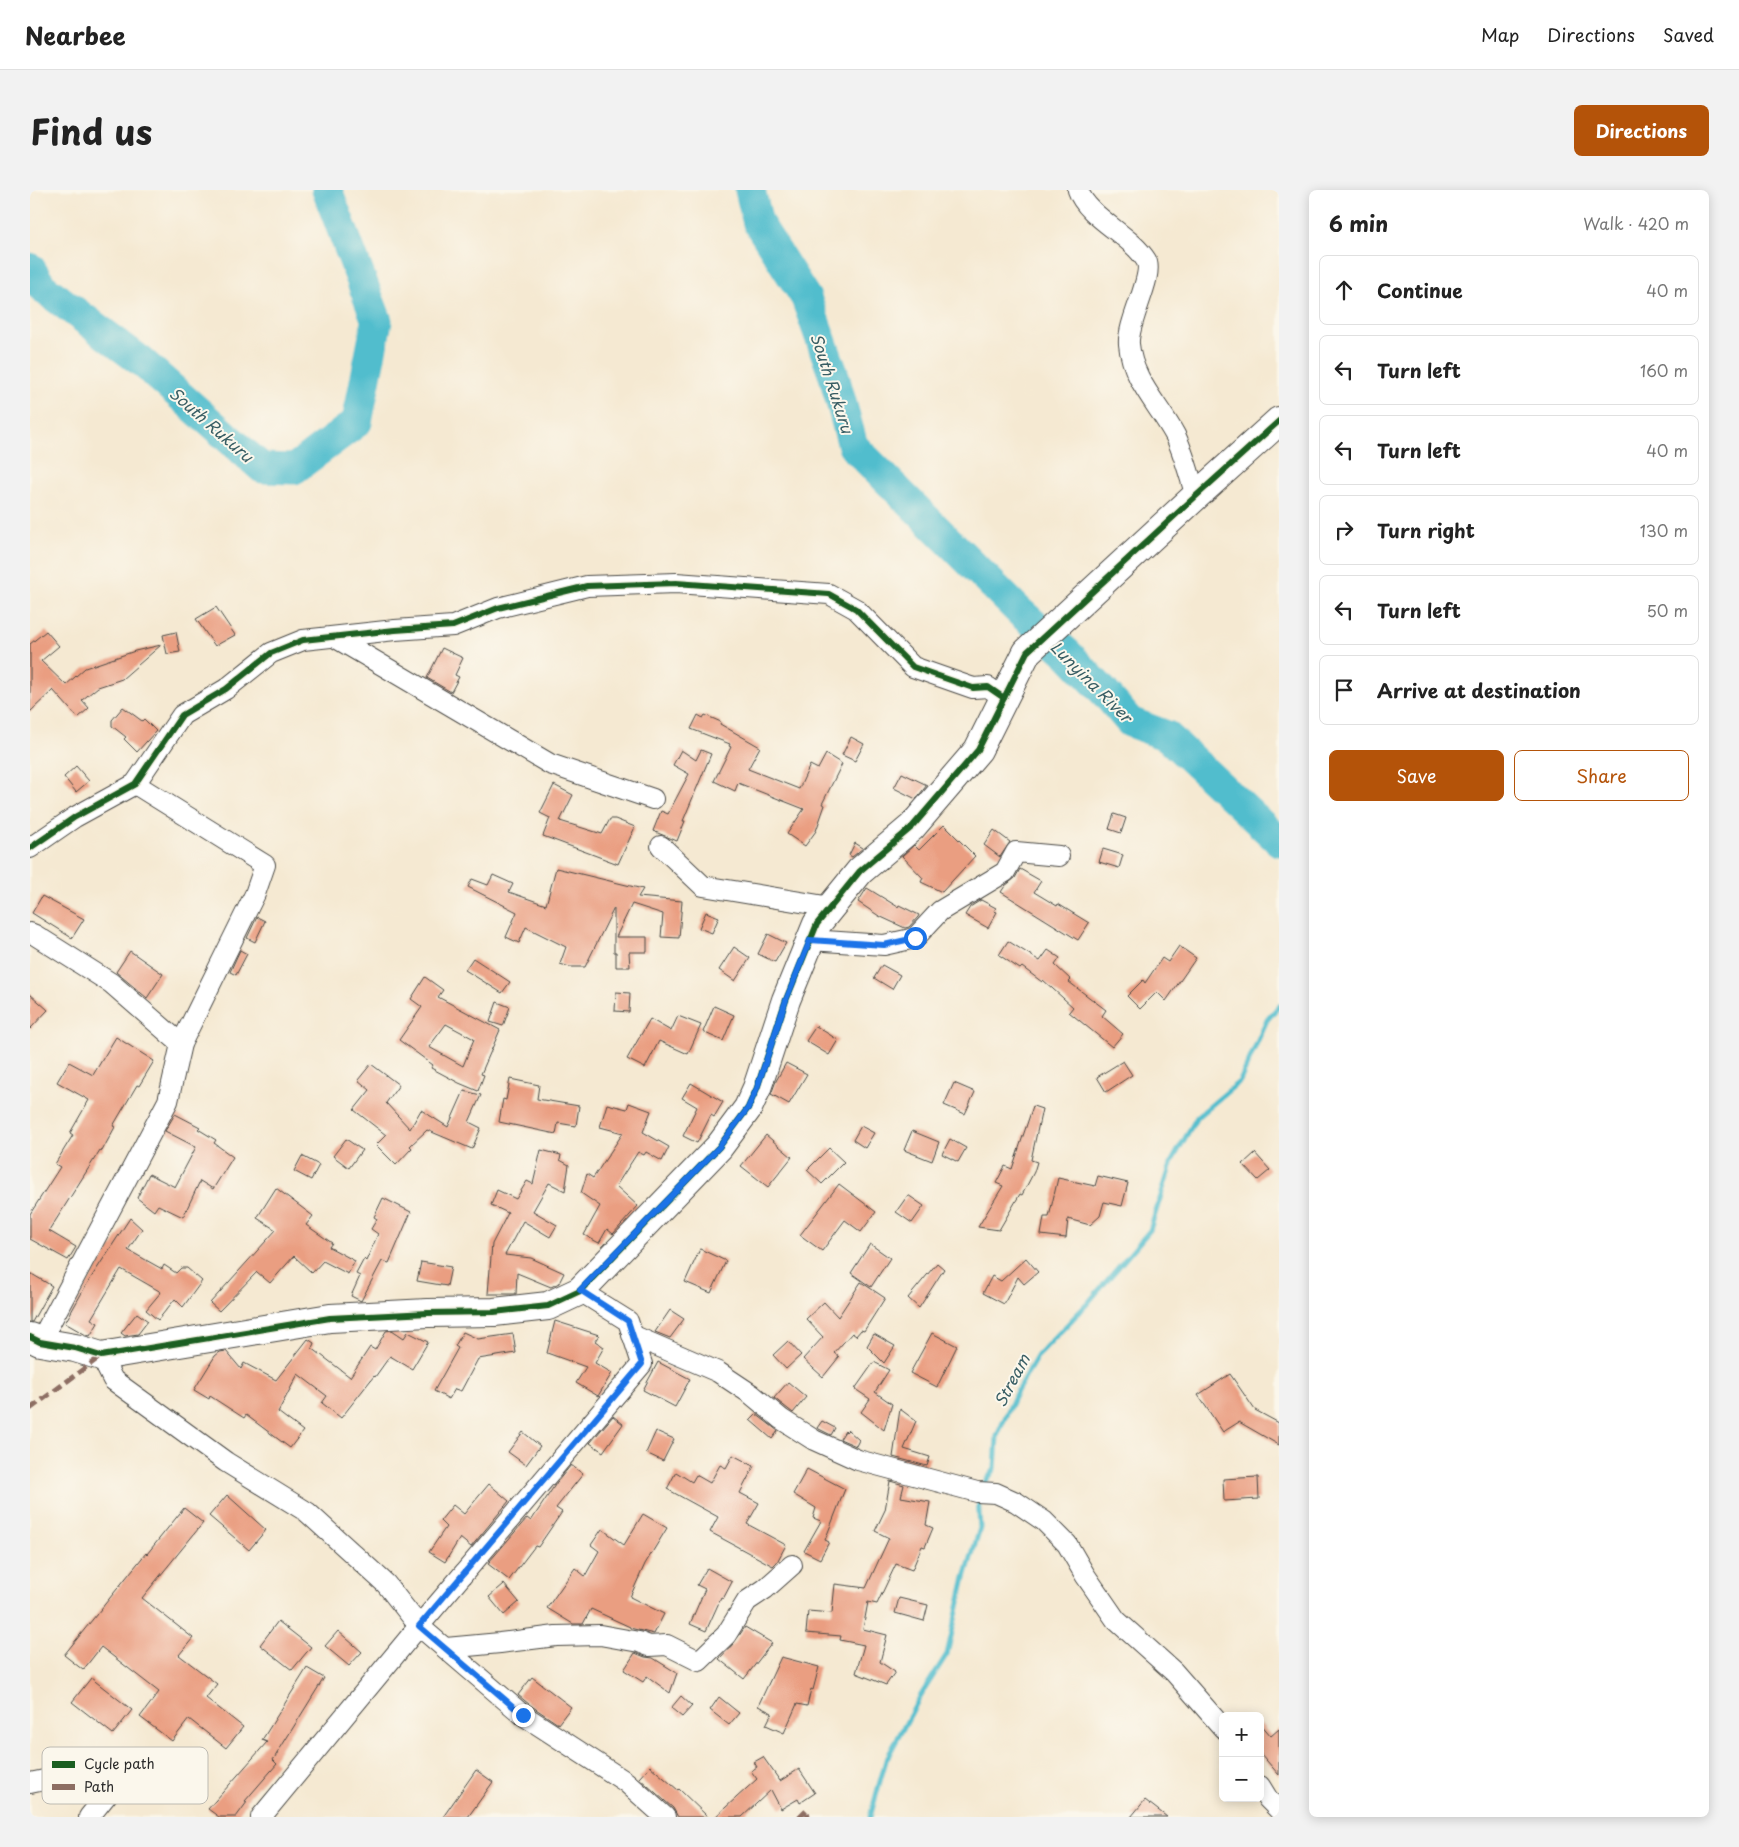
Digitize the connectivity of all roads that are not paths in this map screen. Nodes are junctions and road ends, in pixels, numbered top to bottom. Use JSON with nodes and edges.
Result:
{"nodes":[{"id":1,"x":1078,"y":190,"type":"edge"},
{"id":2,"x":1279,"y":421,"type":"edge"},
{"id":3,"x":1196,"y":496,"type":"junction"},
{"id":4,"x":336,"y":638,"type":"junction"},
{"id":5,"x":1004,"y":698,"type":"junction"},
{"id":6,"x":135,"y":784,"type":"junction"},
{"id":7,"x":653,"y":799,"type":"dead end"},
{"id":8,"x":661,"y":846,"type":"dead end"},
{"id":9,"x":30,"y":848,"type":"edge"},
{"id":10,"x":1059,"y":856,"type":"dead end"},
{"id":11,"x":831,"y":907,"type":"junction"},
{"id":12,"x":30,"y":933,"type":"edge"},
{"id":13,"x":810,"y":940,"type":"junction"},
{"id":14,"x":180,"y":1044,"type":"junction"},
{"id":15,"x":580,"y":1290,"type":"junction"},
{"id":16,"x":632,"y":1335,"type":"junction"},
{"id":17,"x":35,"y":1340,"type":"edge"},
{"id":18,"x":101,"y":1356,"type":"junction"},
{"id":19,"x":792,"y":1565,"type":"dead end"},
{"id":20,"x":419,"y":1626,"type":"junction"},
{"id":21,"x":446,"y":1648,"type":"junction"},
{"id":22,"x":1219,"y":1723,"type":"edge"},
{"id":23,"x":1264,"y":1792,"type":"edge"},
{"id":24,"x":100,"y":1804,"type":"edge"},
{"id":25,"x":1279,"y":1810,"type":"edge"},
{"id":26,"x":89,"y":1817,"type":"edge"},
{"id":27,"x":261,"y":1817,"type":"edge"},
{"id":28,"x":665,"y":1817,"type":"edge"}],
"edges":[{"from":1,"to":3,"type":"street"},
{"from":2,"to":3,"type":"street"},
{"from":3,"to":5,"type":"street"},
{"from":4,"to":5,"type":"street"},
{"from":4,"to":6,"type":"street"},
{"from":4,"to":7,"type":"street"},
{"from":5,"to":11,"type":"street"},
{"from":6,"to":9,"type":"street"},
{"from":6,"to":14,"type":"street"},
{"from":8,"to":11,"type":"street"},
{"from":10,"to":13,"type":"street"},
{"from":11,"to":13,"type":"street"},
{"from":12,"to":14,"type":"street"},
{"from":13,"to":15,"type":"street"},
{"from":14,"to":17,"type":"street"},
{"from":15,"to":16,"type":"street"},
{"from":15,"to":18,"type":"street"},
{"from":16,"to":20,"type":"street"},
{"from":16,"to":22,"type":"street"},
{"from":17,"to":18,"type":"street"},
{"from":18,"to":20,"type":"street"},
{"from":19,"to":21,"type":"street"},
{"from":20,"to":21,"type":"street"},
{"from":20,"to":27,"type":"street"},
{"from":21,"to":28,"type":"street"},
{"from":23,"to":25,"type":"street"},
{"from":24,"to":26,"type":"street"}]}
